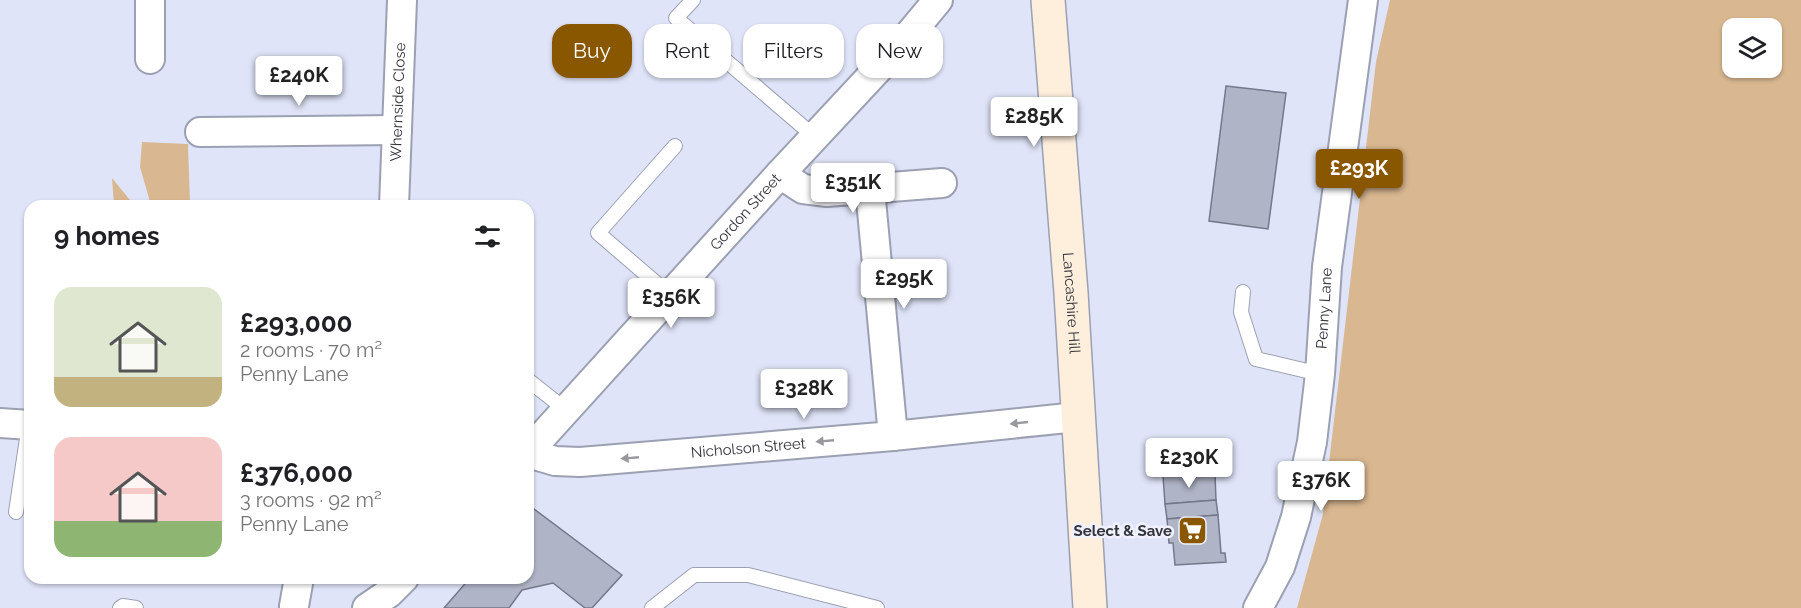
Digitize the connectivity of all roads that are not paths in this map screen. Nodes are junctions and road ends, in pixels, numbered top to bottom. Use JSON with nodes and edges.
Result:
{"nodes":[{"id":1,"x":150,"y":0,"type":"edge"},
{"id":2,"x":402,"y":0,"type":"edge"},
{"id":3,"x":693,"y":0,"type":"edge"},
{"id":4,"x":938,"y":0,"type":"edge"},
{"id":5,"x":1048,"y":0,"type":"edge"},
{"id":6,"x":1364,"y":0,"type":"edge"},
{"id":7,"x":150,"y":59,"type":"dead end"},
{"id":8,"x":397,"y":129,"type":"junction"},
{"id":9,"x":200,"y":132,"type":"dead end"},
{"id":10,"x":815,"y":137,"type":"junction"},
{"id":11,"x":675,"y":146,"type":"dead end"},
{"id":12,"x":780,"y":174,"type":"junction"},
{"id":13,"x":942,"y":183,"type":"dead end"},
{"id":14,"x":870,"y":189,"type":"junction"},
{"id":15,"x":394,"y":200,"type":"edge"},
{"id":16,"x":1243,"y":292,"type":"dead end"},
{"id":17,"x":670,"y":295,"type":"junction"},
{"id":18,"x":1320,"y":374,"type":"junction"},
{"id":19,"x":534,"y":385,"type":"edge"},
{"id":20,"x":567,"y":410,"type":"junction"},
{"id":21,"x":1077,"y":417,"type":"junction"},
{"id":22,"x":0,"y":423,"type":"edge"},
{"id":23,"x":24,"y":425,"type":"edge"},
{"id":24,"x":893,"y":436,"type":"junction"},
{"id":25,"x":534,"y":446,"type":"edge"},
{"id":26,"x":534,"y":454,"type":"edge"},
{"id":27,"x":24,"y":458,"type":"edge"},
{"id":28,"x":16,"y":512,"type":"dead end"},
{"id":29,"x":298,"y":584,"type":"edge"},
{"id":30,"x":399,"y":584,"type":"edge"},
{"id":31,"x":296,"y":607,"type":"edge"},
{"id":32,"x":120,"y":608,"type":"edge"},
{"id":33,"x":136,"y":608,"type":"edge"},
{"id":34,"x":367,"y":608,"type":"edge"},
{"id":35,"x":652,"y":608,"type":"edge"},
{"id":36,"x":876,"y":608,"type":"edge"},
{"id":37,"x":1090,"y":608,"type":"edge"},
{"id":38,"x":1258,"y":608,"type":"edge"}],
"edges":[{"from":1,"to":7,"type":"street"},
{"from":2,"to":8,"type":"street","name":"Whernside Close"},
{"from":3,"to":10,"type":"lane"},
{"from":4,"to":10,"type":"street","name":"Gordon Street"},
{"from":5,"to":21,"type":"main road","name":"Lancashire Hill"},
{"from":6,"to":18,"type":"street","name":"Penny Lane"},
{"from":8,"to":9,"type":"street"},
{"from":8,"to":15,"type":"street","name":"Whernside Close"},
{"from":10,"to":12,"type":"street","name":"Gordon Street"},
{"from":11,"to":17,"type":"lane"},
{"from":12,"to":14,"type":"street"},
{"from":12,"to":17,"type":"street","name":"Gordon Street"},
{"from":13,"to":14,"type":"street"},
{"from":14,"to":24,"type":"street"},
{"from":16,"to":18,"type":"lane"},
{"from":17,"to":20,"type":"street","name":"Gordon Street"},
{"from":18,"to":38,"type":"street","name":"Penny Lane"},
{"from":19,"to":20,"type":"lane"},
{"from":20,"to":25,"type":"street","name":"Gordon Street"},
{"from":21,"to":24,"type":"street","name":"Nicholson Street","one_way":true},
{"from":21,"to":37,"type":"main road","name":"Lancashire Hill"},
{"from":22,"to":23,"type":"street"},
{"from":24,"to":26,"type":"street","name":"Nicholson Street","one_way":true},
{"from":27,"to":28,"type":"lane"},
{"from":29,"to":31,"type":"street"},
{"from":30,"to":34,"type":"street"},
{"from":32,"to":33,"type":"lane"},
{"from":35,"to":36,"type":"lane"}]}
